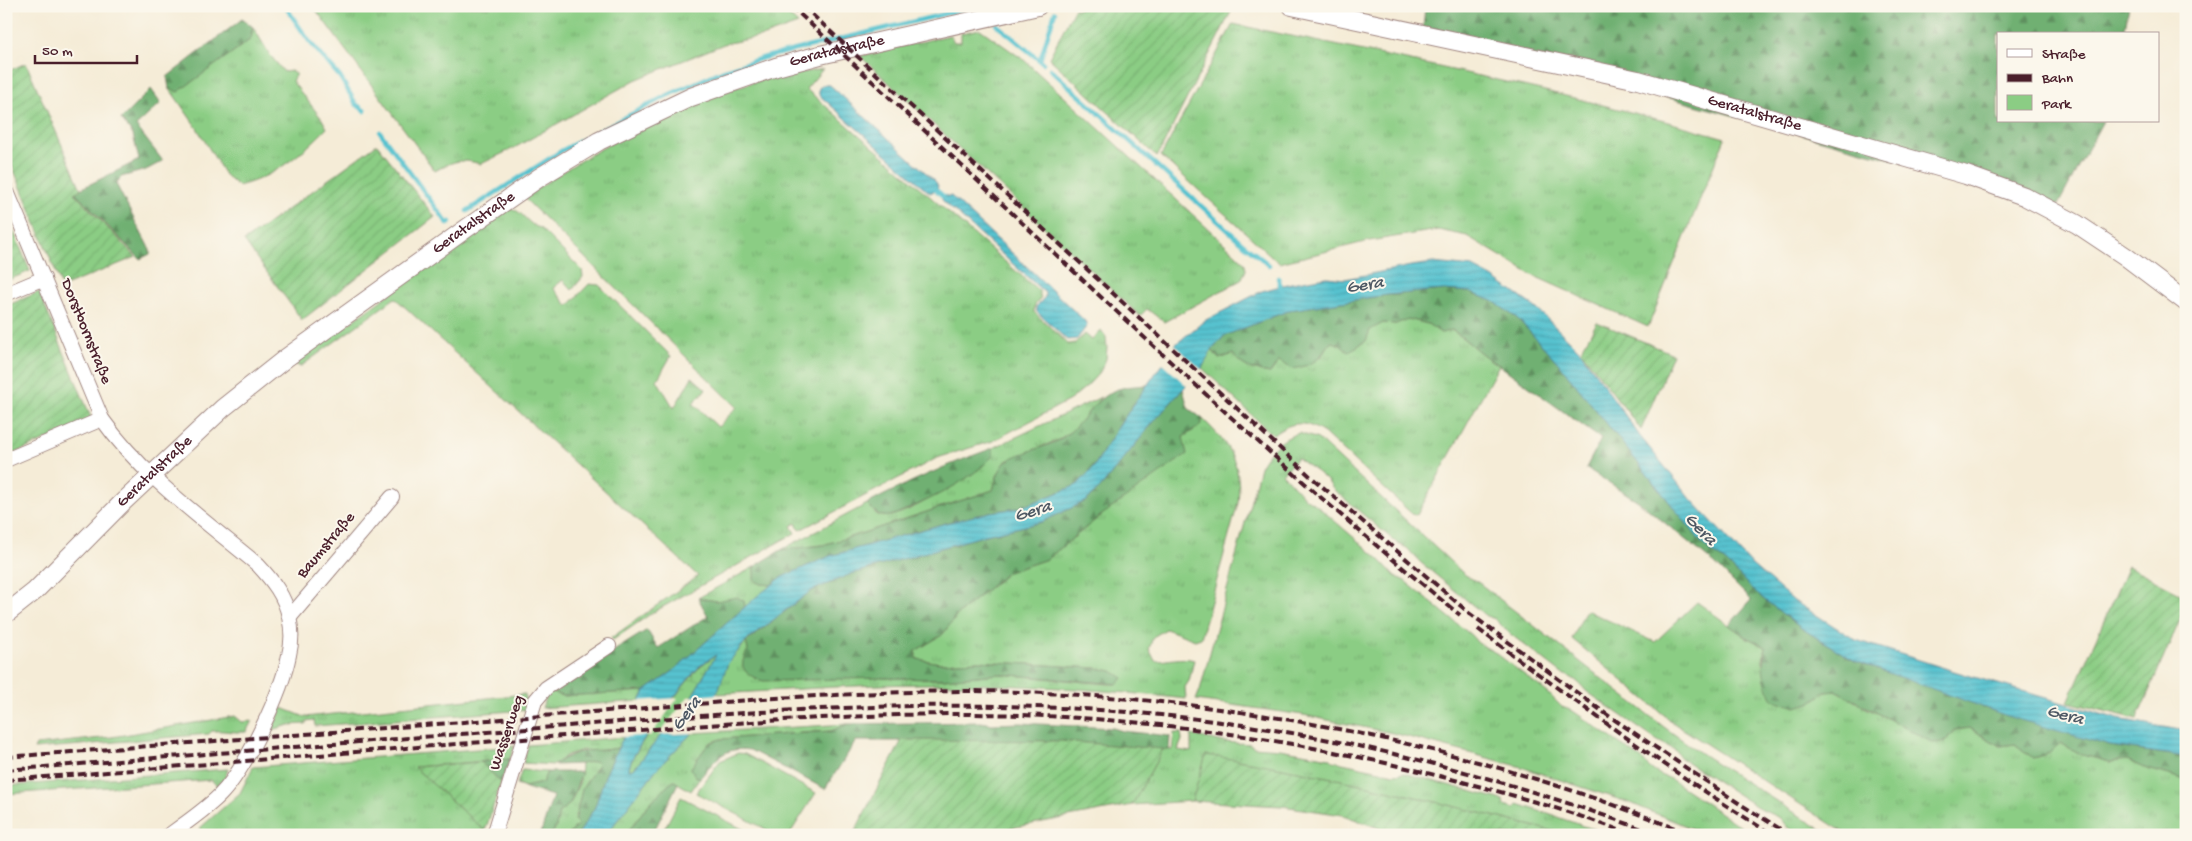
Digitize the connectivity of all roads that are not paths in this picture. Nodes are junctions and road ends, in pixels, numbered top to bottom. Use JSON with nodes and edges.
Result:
{"nodes":[{"id":1,"x":1036,"y":6,"type":"edge"},
{"id":2,"x":1292,"y":6,"type":"edge"},
{"id":3,"x":6,"y":189,"type":"edge"},
{"id":4,"x":44,"y":278,"type":"junction"},
{"id":5,"x":6,"y":294,"type":"edge"},
{"id":6,"x":2186,"y":302,"type":"edge"},
{"id":7,"x":102,"y":419,"type":"junction"},
{"id":8,"x":6,"y":460,"type":"edge"},
{"id":9,"x":151,"y":476,"type":"junction"},
{"id":10,"x":392,"y":498,"type":"dead end"},
{"id":11,"x":6,"y":614,"type":"edge"},
{"id":12,"x":290,"y":618,"type":"junction"},
{"id":13,"x":610,"y":646,"type":"dead end"},
{"id":14,"x":187,"y":830,"type":"edge"},
{"id":15,"x":168,"y":835,"type":"edge"},
{"id":16,"x":494,"y":835,"type":"edge"}],
"edges":[{"from":1,"to":9,"type":"street","name":"Geratalstraße"},
{"from":2,"to":6,"type":"street","name":"Geratalstraße"},
{"from":3,"to":4,"type":"street","name":"Dorstbornstraße"},
{"from":4,"to":5,"type":"street"},
{"from":4,"to":7,"type":"street","name":"Dorstbornstraße"},
{"from":7,"to":8,"type":"street"},
{"from":7,"to":9,"type":"street","name":"Dorstbornstraße"},
{"from":9,"to":11,"type":"street","name":"Geratalstraße"},
{"from":9,"to":12,"type":"street","name":"Dorstbornstraße"},
{"from":10,"to":12,"type":"street","name":"Baumstraße"},
{"from":12,"to":14,"type":"street","name":"Dorstbornstraße"},
{"from":13,"to":16,"type":"street","name":"Wasserweg"},
{"from":14,"to":15,"type":"street","name":"Dorstbornstraße"}]}
